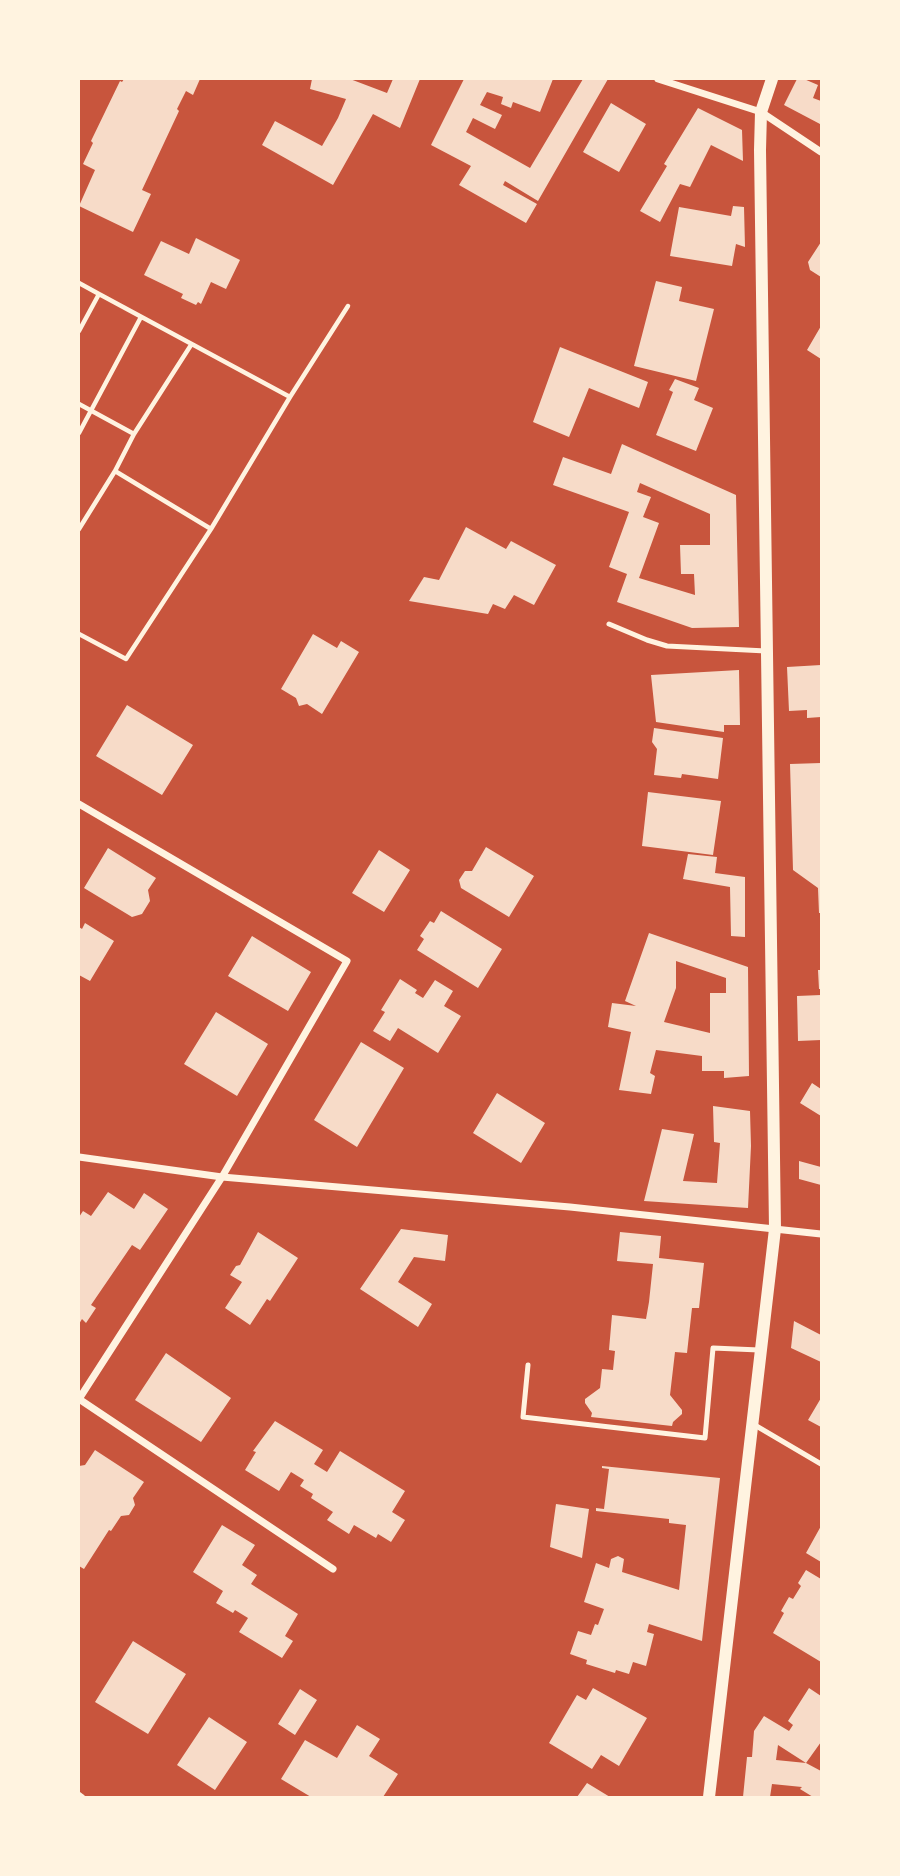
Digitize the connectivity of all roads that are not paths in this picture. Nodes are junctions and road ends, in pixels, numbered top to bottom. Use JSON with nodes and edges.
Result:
{"nodes":[{"id":1,"x":657,"y":79,"type":"edge"},
{"id":2,"x":772,"y":79,"type":"edge"},
{"id":3,"x":761,"y":112,"type":"junction"},
{"id":4,"x":821,"y":152,"type":"edge"},
{"id":5,"x":609,"y":624,"type":"dead end"},
{"id":6,"x":766,"y":651,"type":"junction"},
{"id":7,"x":79,"y":804,"type":"edge"},
{"id":8,"x":79,"y":1157,"type":"edge"},
{"id":9,"x":222,"y":1177,"type":"junction"},
{"id":10,"x":775,"y":1229,"type":"junction"},
{"id":11,"x":821,"y":1234,"type":"edge"},
{"id":12,"x":762,"y":1350,"type":"junction"},
{"id":13,"x":528,"y":1365,"type":"dead end"},
{"id":14,"x":753,"y":1423,"type":"junction"},
{"id":15,"x":821,"y":1464,"type":"edge"},
{"id":16,"x":332,"y":1569,"type":"dead end"},
{"id":17,"x":709,"y":1797,"type":"edge"}],
"edges":[{"from":1,"to":3,"type":"street"},
{"from":2,"to":3,"type":"street"},
{"from":3,"to":4,"type":"street"},
{"from":3,"to":6,"type":"street"},
{"from":5,"to":6,"type":"lane"},
{"from":6,"to":10,"type":"street"},
{"from":7,"to":9,"type":"street"},
{"from":8,"to":9,"type":"street"},
{"from":9,"to":10,"type":"street"},
{"from":9,"to":16,"type":"street"},
{"from":10,"to":11,"type":"street"},
{"from":10,"to":12,"type":"street"},
{"from":12,"to":13,"type":"lane"},
{"from":12,"to":14,"type":"street"},
{"from":14,"to":15,"type":"lane"},
{"from":14,"to":17,"type":"street"}]}
